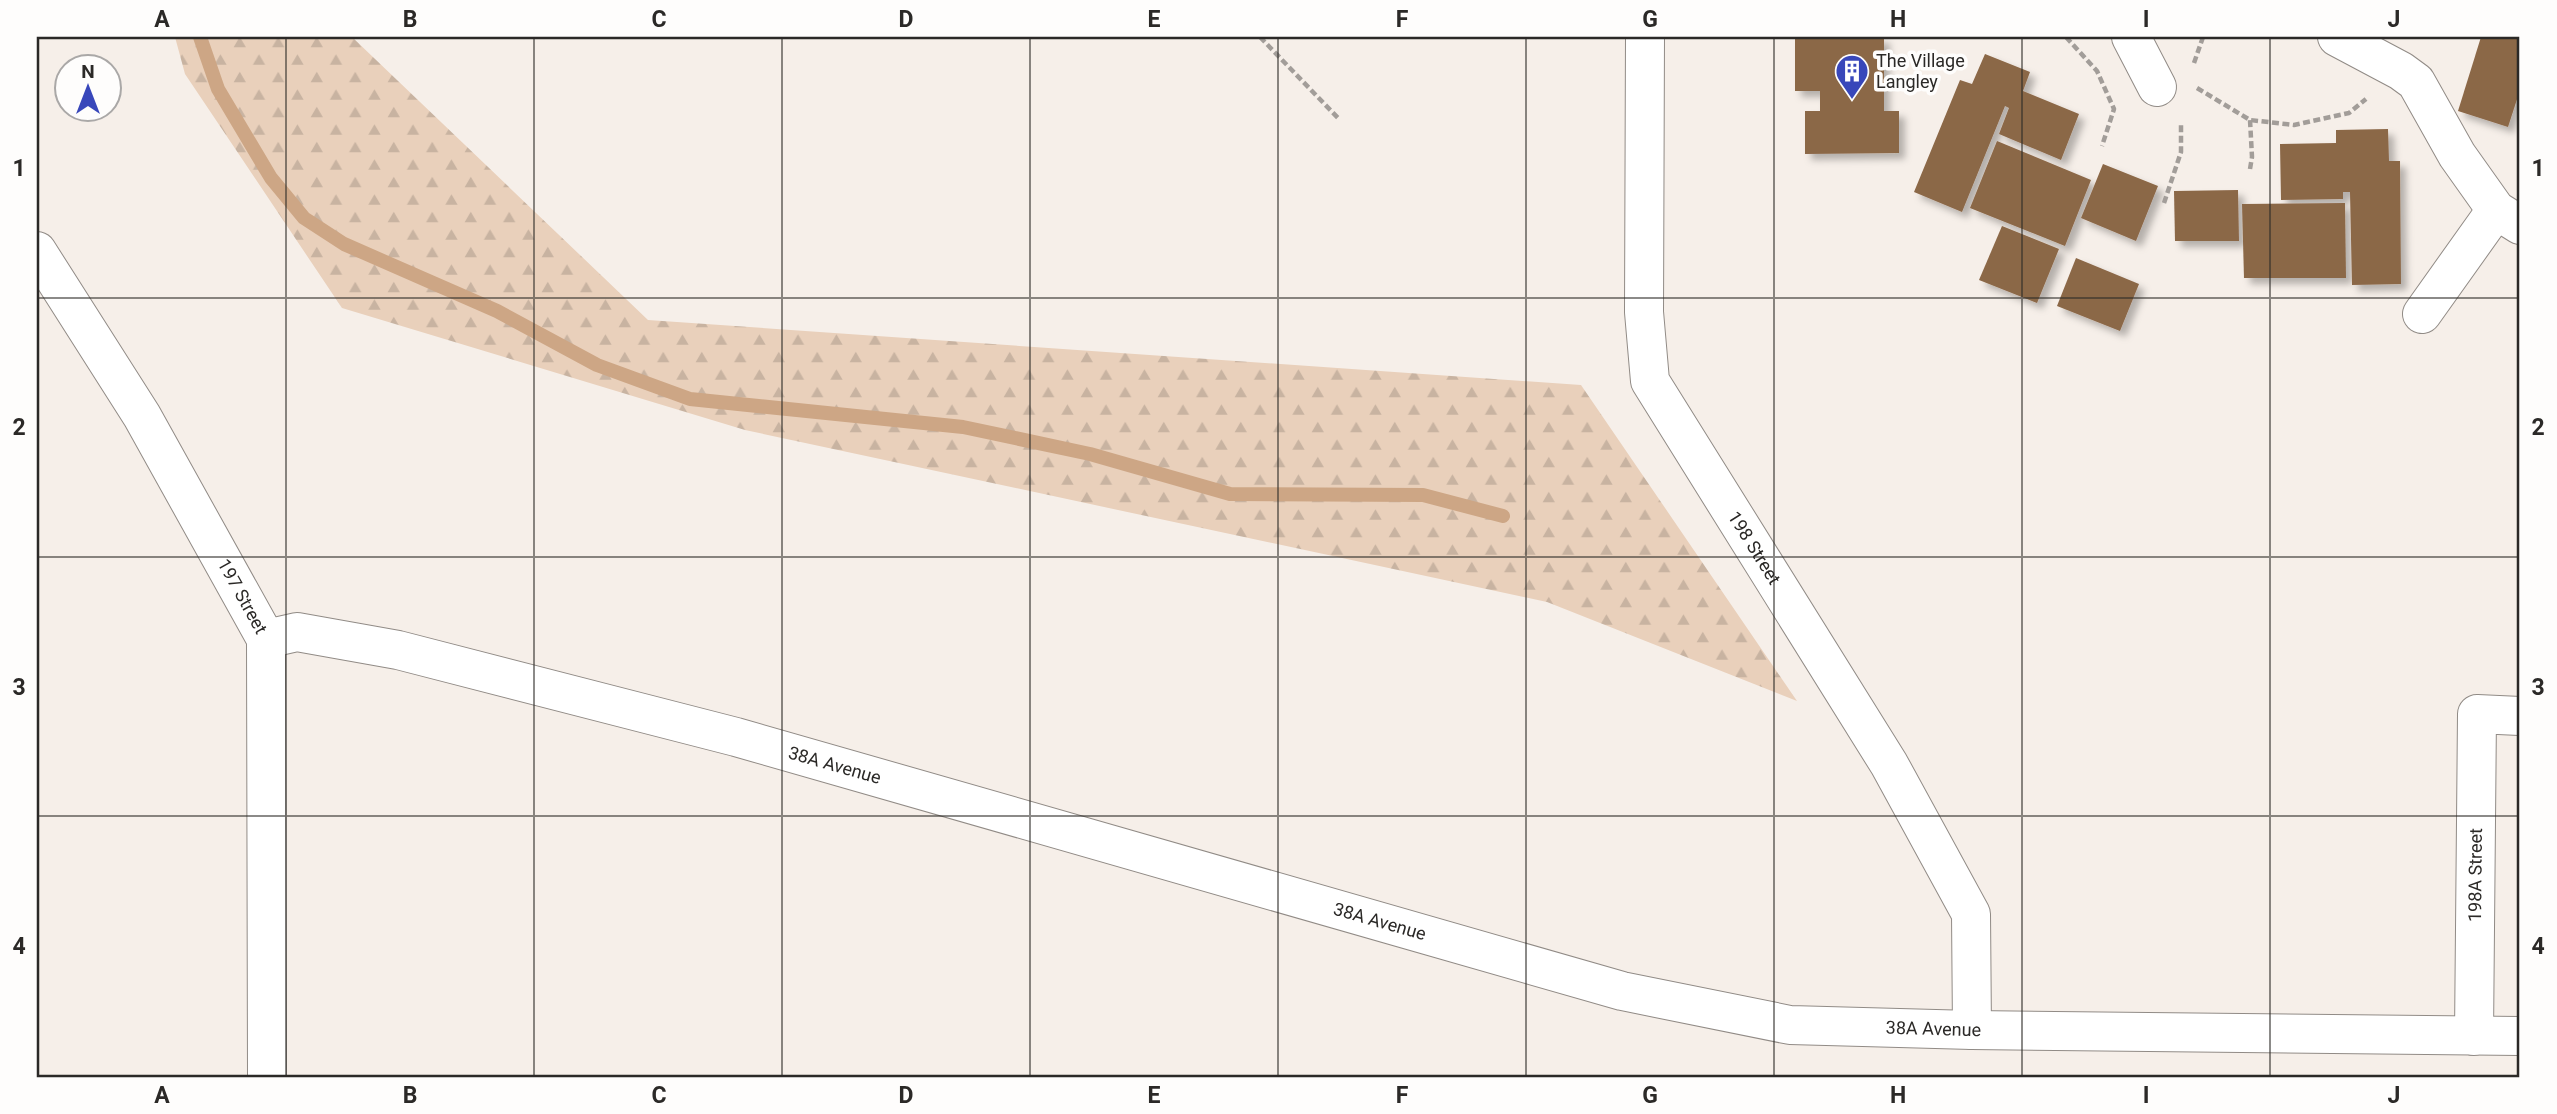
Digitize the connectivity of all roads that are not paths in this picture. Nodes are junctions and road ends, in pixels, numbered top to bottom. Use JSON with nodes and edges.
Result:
{"nodes":[{"id":1,"x":1645,"y":37,"type":"edge"},
{"id":2,"x":2131,"y":37,"type":"edge"},
{"id":3,"x":2337,"y":37,"type":"edge"},
{"id":4,"x":2157,"y":87,"type":"road end"},
{"id":5,"x":2508,"y":218,"type":"edge"},
{"id":6,"x":37,"y":251,"type":"edge"},
{"id":7,"x":2422,"y":314,"type":"dead end"},
{"id":8,"x":265,"y":639,"type":"junction"},
{"id":9,"x":2520,"y":716,"type":"edge"},
{"id":10,"x":1972,"y":1030,"type":"junction"},
{"id":11,"x":2474,"y":1036,"type":"junction"},
{"id":12,"x":2520,"y":1036,"type":"edge"},
{"id":13,"x":267,"y":1077,"type":"edge"}],
"edges":[{"from":1,"to":10,"type":"street","name":"198 Street"},
{"from":2,"to":4,"type":"street"},
{"from":3,"to":5,"type":"street"},
{"from":5,"to":7,"type":"street"},
{"from":6,"to":8,"type":"street","name":"197 Street"},
{"from":8,"to":10,"type":"street","name":"38A Avenue"},
{"from":8,"to":13,"type":"street","name":"197 Street"},
{"from":9,"to":11,"type":"street","name":"198A Street"},
{"from":10,"to":11,"type":"street","name":"38A Avenue"},
{"from":11,"to":12,"type":"street","name":"38A Avenue"}]}
